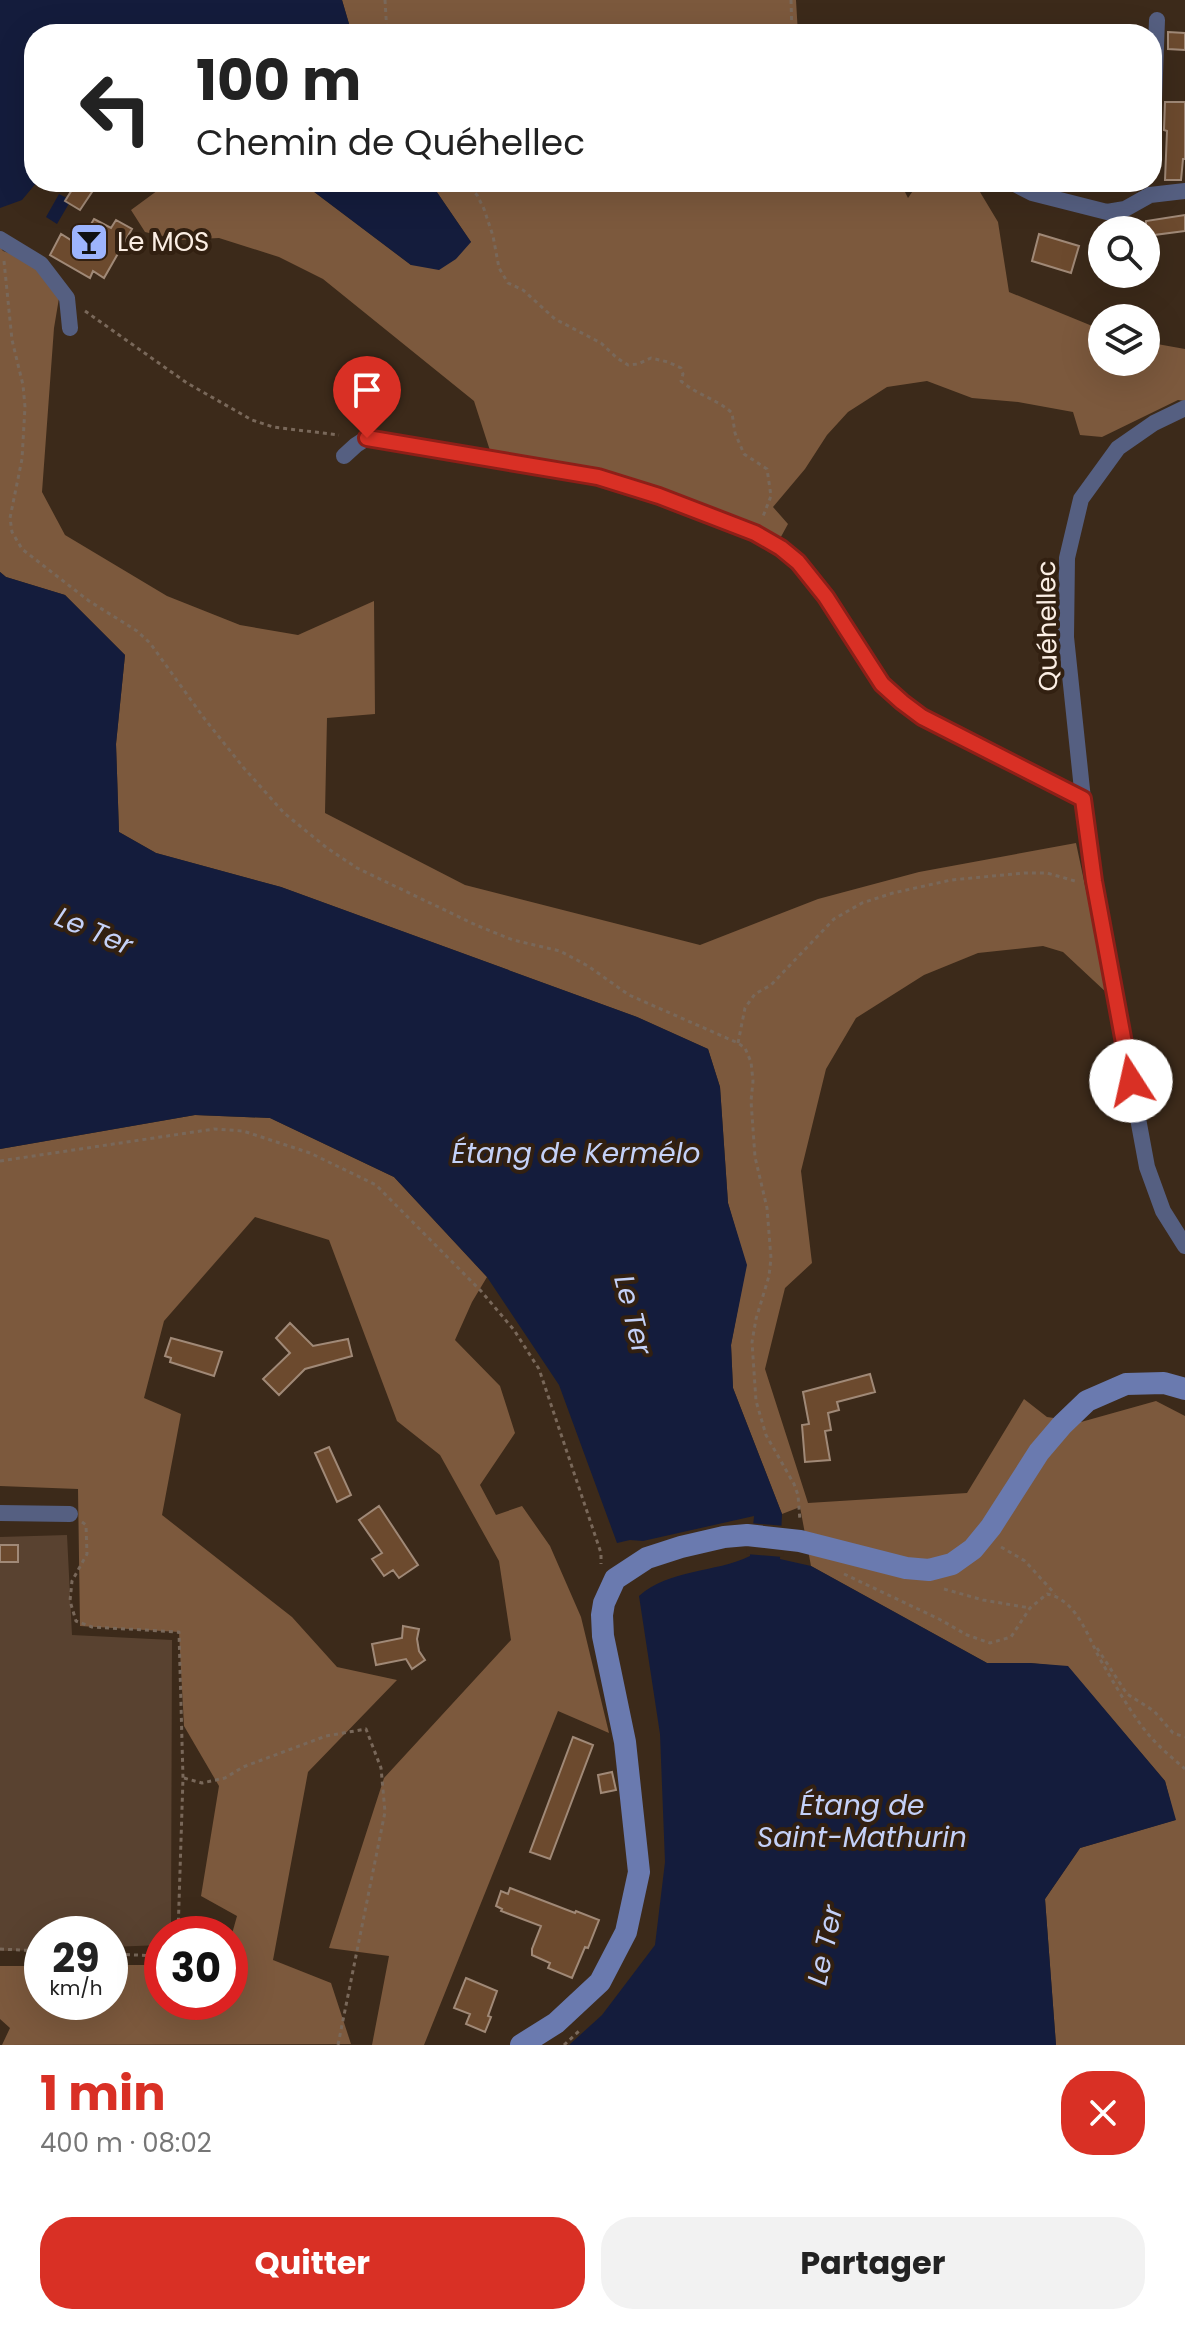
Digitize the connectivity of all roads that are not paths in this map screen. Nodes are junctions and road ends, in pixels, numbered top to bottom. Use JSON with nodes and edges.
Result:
{"nodes":[{"id":1,"x":1157,"y":20,"type":"dead end"},
{"id":2,"x":1157,"y":24,"type":"edge"},
{"id":3,"x":1162,"y":189,"type":"edge"},
{"id":4,"x":1185,"y":191,"type":"edge"},
{"id":5,"x":1030,"y":192,"type":"edge"},
{"id":6,"x":1146,"y":192,"type":"edge"},
{"id":7,"x":1,"y":245,"type":"edge"},
{"id":8,"x":70,"y":328,"type":"dead end"},
{"id":9,"x":1185,"y":408,"type":"edge"},
{"id":10,"x":344,"y":456,"type":"dead end"},
{"id":11,"x":1083,"y":799,"type":"junction"},
{"id":12,"x":1185,"y":1246,"type":"edge"},
{"id":13,"x":1185,"y":1389,"type":"edge"},
{"id":14,"x":0,"y":1513,"type":"edge"},
{"id":15,"x":70,"y":1514,"type":"road end"},
{"id":16,"x":521,"y":2045,"type":"edge"}],
"edges":[{"from":1,"to":2,"type":"street"},
{"from":3,"to":4,"type":"street"},
{"from":5,"to":6,"type":"street"},
{"from":7,"to":8,"type":"street"},
{"from":9,"to":11,"type":"street","name":"Quéhellec"},
{"from":10,"to":11,"type":"street"},
{"from":11,"to":12,"type":"street","name":"Quéhellec"},
{"from":13,"to":16,"type":"street"},
{"from":14,"to":15,"type":"street"}]}
